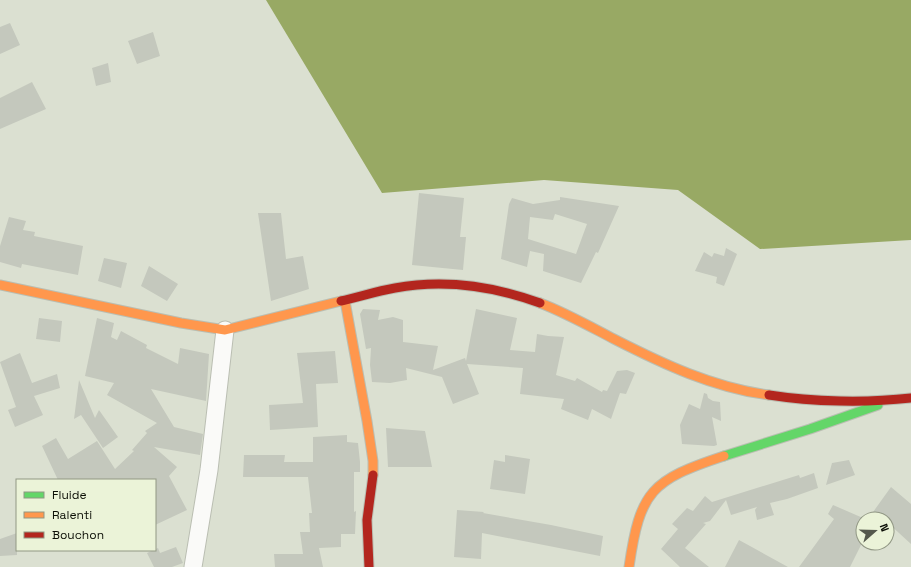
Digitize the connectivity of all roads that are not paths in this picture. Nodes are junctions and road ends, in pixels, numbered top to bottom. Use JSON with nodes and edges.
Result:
{"nodes":[{"id":1,"x":0,"y":285,"type":"edge"},
{"id":2,"x":345,"y":301,"type":"junction"},
{"id":3,"x":225,"y":330,"type":"junction"},
{"id":4,"x":911,"y":398,"type":"edge"},
{"id":5,"x":892,"y":400,"type":"junction"},
{"id":6,"x":193,"y":567,"type":"edge"},
{"id":7,"x":369,"y":567,"type":"edge"},
{"id":8,"x":629,"y":567,"type":"edge"}],
"edges":[{"from":1,"to":3,"type":"street"},
{"from":2,"to":3,"type":"street"},
{"from":2,"to":5,"type":"street"},
{"from":2,"to":7,"type":"street"},
{"from":3,"to":6,"type":"street"},
{"from":4,"to":5,"type":"street"},
{"from":5,"to":8,"type":"street"}]}
